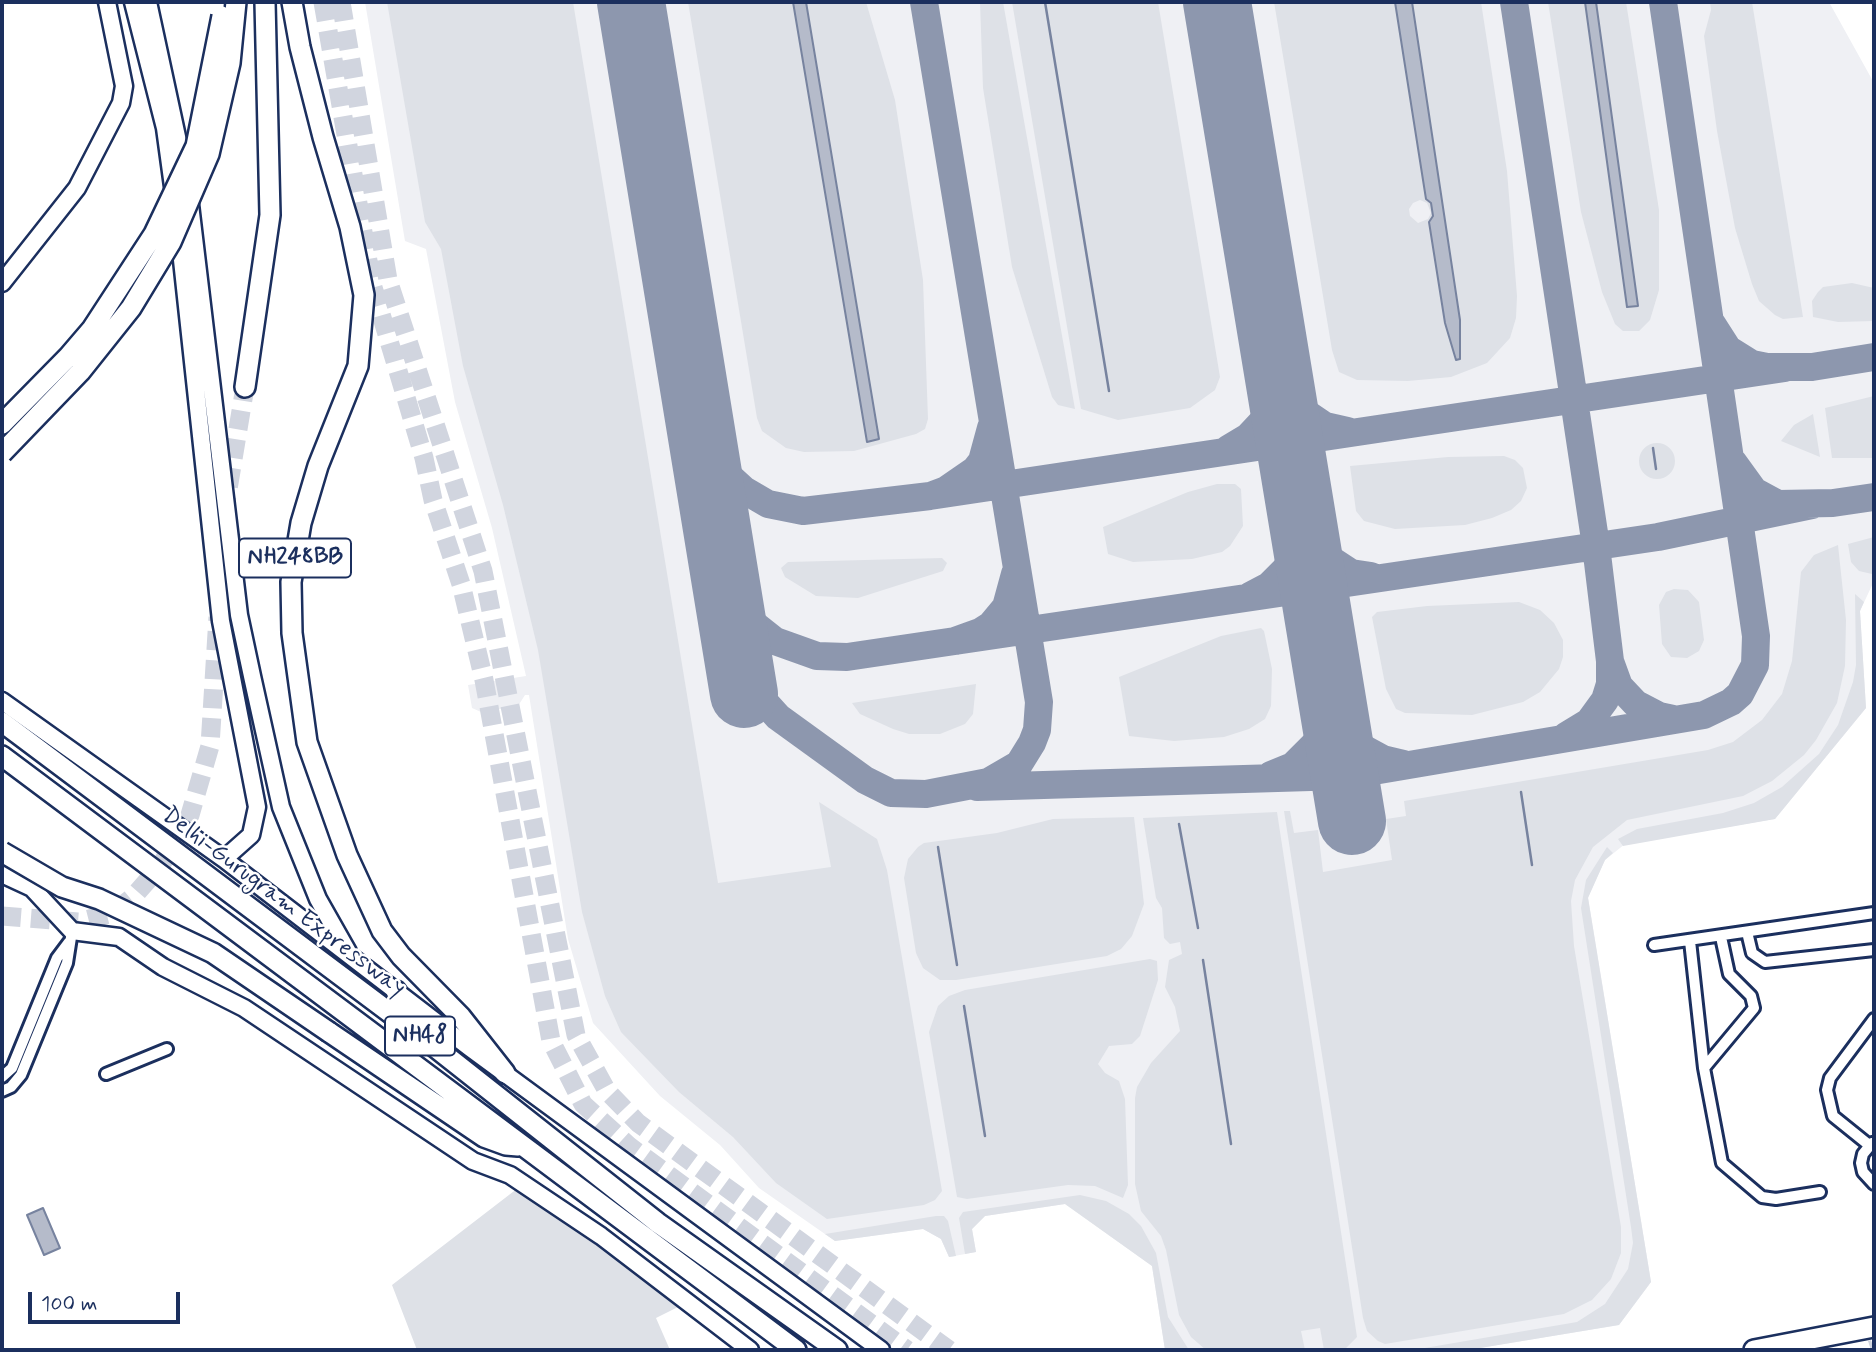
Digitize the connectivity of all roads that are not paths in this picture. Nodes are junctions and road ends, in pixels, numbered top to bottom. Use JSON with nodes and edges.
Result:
{"nodes":[{"id":1,"x":107,"y":2,"type":"edge"},
{"id":2,"x":133,"y":2,"type":"edge"},
{"id":3,"x":148,"y":2,"type":"edge"},
{"id":4,"x":224,"y":2,"type":"edge"},
{"id":5,"x":236,"y":2,"type":"edge"},
{"id":6,"x":265,"y":2,"type":"edge"},
{"id":7,"x":292,"y":2,"type":"edge"},
{"id":8,"x":2,"y":283,"type":"edge"},
{"id":9,"x":245,"y":387,"type":"tunnel mouth"},
{"id":10,"x":2,"y":424,"type":"edge"},
{"id":11,"x":2,"y":453,"type":"edge"},
{"id":12,"x":2,"y":701,"type":"edge"},
{"id":13,"x":2,"y":722,"type":"edge"},
{"id":14,"x":2,"y":756,"type":"edge"},
{"id":15,"x":2,"y":852,"type":"edge"},
{"id":16,"x":223,"y":859,"type":"junction"},
{"id":17,"x":2,"y":874,"type":"edge"},
{"id":18,"x":1874,"y":913,"type":"edge"},
{"id":19,"x":1747,"y":932,"type":"junction"},
{"id":20,"x":71,"y":935,"type":"junction"},
{"id":21,"x":1721,"y":937,"type":"junction"},
{"id":22,"x":1689,"y":941,"type":"junction"},
{"id":23,"x":1654,"y":946,"type":"dead end"},
{"id":24,"x":1874,"y":950,"type":"edge"},
{"id":25,"x":352,"y":958,"type":"junction"},
{"id":26,"x":396,"y":991,"type":"junction"},
{"id":27,"x":1874,"y":1019,"type":"edge"},
{"id":28,"x":421,"y":1036,"type":"junction"},
{"id":29,"x":167,"y":1049,"type":"dead end"},
{"id":30,"x":449,"y":1058,"type":"junction"},
{"id":31,"x":487,"y":1060,"type":"junction"},
{"id":32,"x":1704,"y":1068,"type":"junction"},
{"id":33,"x":505,"y":1073,"type":"junction"},
{"id":34,"x":106,"y":1074,"type":"dead end"},
{"id":35,"x":2,"y":1077,"type":"edge"},
{"id":36,"x":2,"y":1091,"type":"edge"},
{"id":37,"x":512,"y":1107,"type":"junction"},
{"id":38,"x":1871,"y":1143,"type":"edge"},
{"id":39,"x":523,"y":1146,"type":"junction"},
{"id":40,"x":1874,"y":1184,"type":"edge"},
{"id":41,"x":1820,"y":1192,"type":"dead end"},
{"id":42,"x":1874,"y":1327,"type":"edge"},
{"id":43,"x":750,"y":1350,"type":"edge"},
{"id":44,"x":796,"y":1350,"type":"edge"},
{"id":45,"x":837,"y":1350,"type":"edge"},
{"id":46,"x":881,"y":1350,"type":"edge"},
{"id":47,"x":1754,"y":1350,"type":"edge"}],
"edges":[{"from":1,"to":8,"type":"main road"},
{"from":2,"to":16,"type":"main road"},
{"from":3,"to":25,"type":"main road"},
{"from":4,"to":10,"type":"highway","bridge":true},
{"from":5,"to":11,"type":"highway","bridge":true},
{"from":6,"to":9,"type":"highway"},
{"from":7,"to":33,"type":"highway","number":"NH248BB"},
{"from":12,"to":16,"type":"main road"},
{"from":13,"to":28,"type":"highway","name":"Delhi-Gurugram Expressway","number":"NH48"},
{"from":14,"to":39,"type":"highway","name":"Delhi-Gurugram Expressway","number":"NH48"},
{"from":15,"to":39,"type":"highway","bridge":true},
{"from":16,"to":25,"type":"main road"},
{"from":17,"to":20,"type":"main road"},
{"from":18,"to":19,"type":"street"},
{"from":19,"to":21,"type":"street"},
{"from":19,"to":24,"type":"street"},
{"from":20,"to":35,"type":"street"},
{"from":20,"to":36,"type":"street"},
{"from":20,"to":43,"type":"main road"},
{"from":21,"to":22,"type":"street"},
{"from":21,"to":32,"type":"street"},
{"from":22,"to":23,"type":"street"},
{"from":22,"to":32,"type":"street"},
{"from":25,"to":26,"type":"main road"},
{"from":26,"to":28,"type":"highway"},
{"from":26,"to":31,"type":"main road"},
{"from":27,"to":38,"type":"street"},
{"from":28,"to":30,"type":"highway","name":"Delhi-Gurugram Expressway","number":"NH48"},
{"from":29,"to":34,"type":"street"},
{"from":30,"to":31,"type":"highway"},
{"from":30,"to":37,"type":"highway","name":"Delhi-Gurugram Expressway","number":"NH48"},
{"from":31,"to":33,"type":"main road"},
{"from":32,"to":41,"type":"street"},
{"from":33,"to":37,"type":"main road"},
{"from":33,"to":46,"type":"main road"},
{"from":37,"to":45,"type":"highway","name":"Delhi-Gurugram Expressway","number":"NH48"},
{"from":38,"to":40,"type":"street"},
{"from":39,"to":44,"type":"highway","name":"Delhi-Gurugram Expressway","number":"NH48"},
{"from":42,"to":47,"type":"highway"}]}
